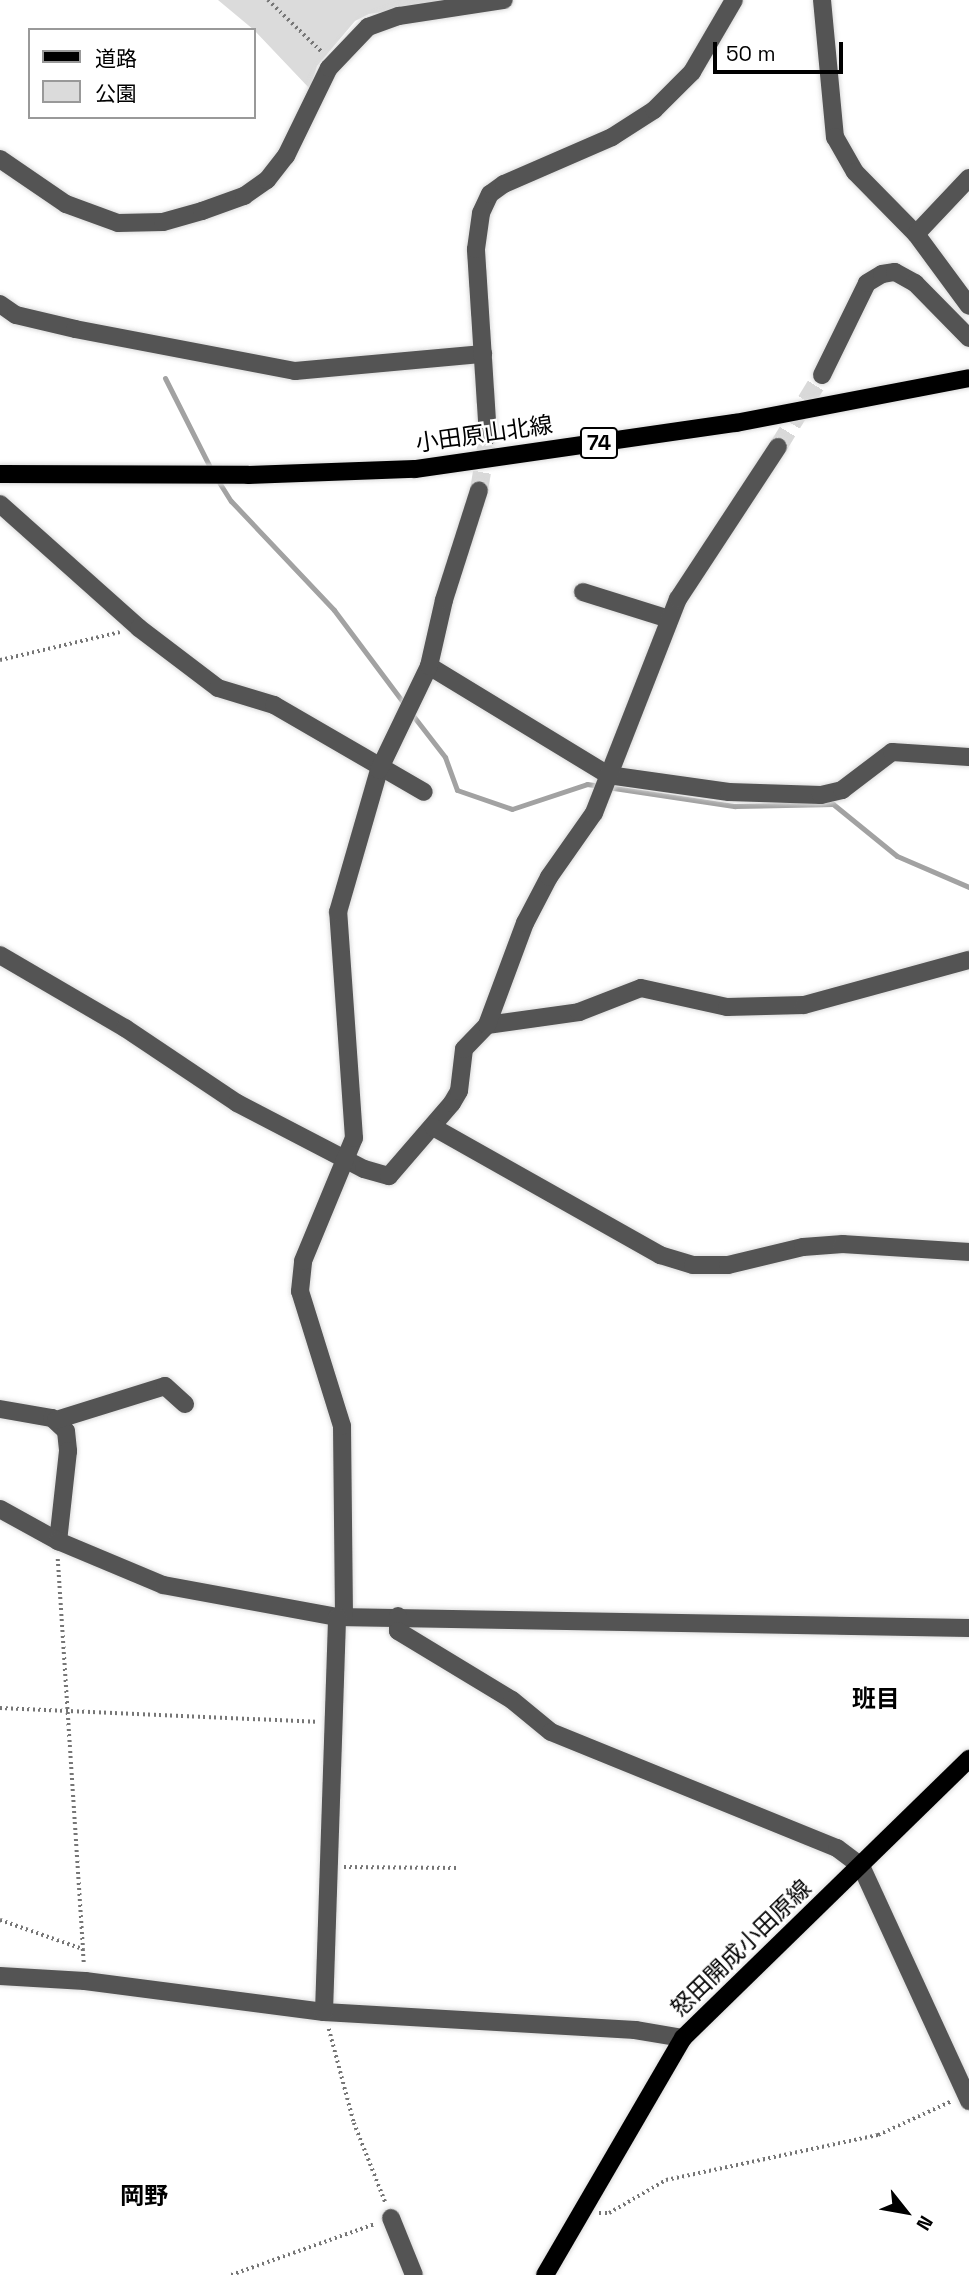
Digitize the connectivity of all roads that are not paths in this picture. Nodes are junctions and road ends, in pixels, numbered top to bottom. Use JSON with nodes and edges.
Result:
{"nodes":[{"id":1,"x":504,"y":0,"type":"edge"},
{"id":2,"x":734,"y":0,"type":"edge"},
{"id":3,"x":822,"y":0,"type":"edge"},
{"id":4,"x":0,"y":159,"type":"edge"},
{"id":5,"x":969,"y":177,"type":"edge"},
{"id":6,"x":916,"y":234,"type":"junction"},
{"id":7,"x":0,"y":304,"type":"edge"},
{"id":8,"x":969,"y":306,"type":"edge"},
{"id":9,"x":969,"y":338,"type":"edge"},
{"id":10,"x":483,"y":354,"type":"junction"},
{"id":11,"x":822,"y":375,"type":"tunnel mouth"},
{"id":12,"x":969,"y":378,"type":"edge"},
{"id":13,"x":488,"y":436,"type":"tunnel mouth"},
{"id":14,"x":778,"y":446,"type":"tunnel mouth"},
{"id":15,"x":0,"y":474,"type":"edge"},
{"id":16,"x":479,"y":490,"type":"tunnel mouth"},
{"id":17,"x":0,"y":504,"type":"edge"},
{"id":18,"x":583,"y":592,"type":"dead end"},
{"id":19,"x":669,"y":619,"type":"junction"},
{"id":20,"x":429,"y":666,"type":"junction"},
{"id":21,"x":969,"y":757,"type":"edge"},
{"id":22,"x":379,"y":770,"type":"junction"},
{"id":23,"x":608,"y":775,"type":"junction"},
{"id":24,"x":424,"y":792,"type":"dead end"},
{"id":25,"x":0,"y":955,"type":"edge"},
{"id":26,"x":969,"y":960,"type":"edge"},
{"id":27,"x":487,"y":1025,"type":"junction"},
{"id":28,"x":433,"y":1127,"type":"junction"},
{"id":29,"x":344,"y":1159,"type":"junction"},
{"id":30,"x":969,"y":1252,"type":"edge"},
{"id":31,"x":185,"y":1404,"type":"dead end"},
{"id":32,"x":0,"y":1409,"type":"edge"},
{"id":33,"x":56,"y":1420,"type":"junction"},
{"id":34,"x":0,"y":1509,"type":"edge"},
{"id":35,"x":58,"y":1541,"type":"junction"},
{"id":36,"x":398,"y":1616,"type":"junction"},
{"id":37,"x":340,"y":1617,"type":"junction"},
{"id":38,"x":969,"y":1628,"type":"edge"},
{"id":39,"x":969,"y":1759,"type":"edge"},
{"id":40,"x":860,"y":1866,"type":"junction"},
{"id":41,"x":0,"y":1976,"type":"edge"},
{"id":42,"x":324,"y":2012,"type":"junction"},
{"id":43,"x":682,"y":2038,"type":"junction"},
{"id":44,"x":966,"y":2099,"type":"edge"},
{"id":45,"x":391,"y":2218,"type":"road end"},
{"id":46,"x":414,"y":2275,"type":"edge"},
{"id":47,"x":545,"y":2275,"type":"edge"}],
"edges":[{"from":1,"to":4,"type":"street"},
{"from":2,"to":10,"type":"street"},
{"from":3,"to":6,"type":"street"},
{"from":5,"to":6,"type":"street"},
{"from":6,"to":8,"type":"street"},
{"from":7,"to":10,"type":"street"},
{"from":9,"to":11,"type":"street"},
{"from":10,"to":13,"type":"street"},
{"from":12,"to":15,"type":"main road","name":"小田原山北線","number":"74"},
{"from":14,"to":19,"type":"street"},
{"from":16,"to":20,"type":"street"},
{"from":17,"to":22,"type":"street"},
{"from":18,"to":19,"type":"street"},
{"from":19,"to":23,"type":"street"},
{"from":20,"to":22,"type":"street"},
{"from":20,"to":23,"type":"street"},
{"from":21,"to":23,"type":"street"},
{"from":22,"to":24,"type":"street"},
{"from":22,"to":29,"type":"street"},
{"from":23,"to":27,"type":"street"},
{"from":25,"to":29,"type":"street"},
{"from":26,"to":27,"type":"street"},
{"from":27,"to":28,"type":"street"},
{"from":28,"to":29,"type":"street"},
{"from":28,"to":30,"type":"street"},
{"from":29,"to":37,"type":"street"},
{"from":31,"to":33,"type":"street"},
{"from":32,"to":33,"type":"street"},
{"from":33,"to":35,"type":"street"},
{"from":34,"to":35,"type":"street"},
{"from":35,"to":37,"type":"street"},
{"from":36,"to":37,"type":"street"},
{"from":36,"to":38,"type":"street"},
{"from":36,"to":40,"type":"street"},
{"from":37,"to":42,"type":"street"},
{"from":39,"to":40,"type":"main road","name":"怒田開成小田原線"},
{"from":40,"to":43,"type":"main road","name":"怒田開成小田原線"},
{"from":40,"to":44,"type":"street"},
{"from":41,"to":42,"type":"street"},
{"from":42,"to":43,"type":"street"},
{"from":43,"to":47,"type":"main road","name":"怒田開成小田原線"},
{"from":45,"to":46,"type":"street"}]}
